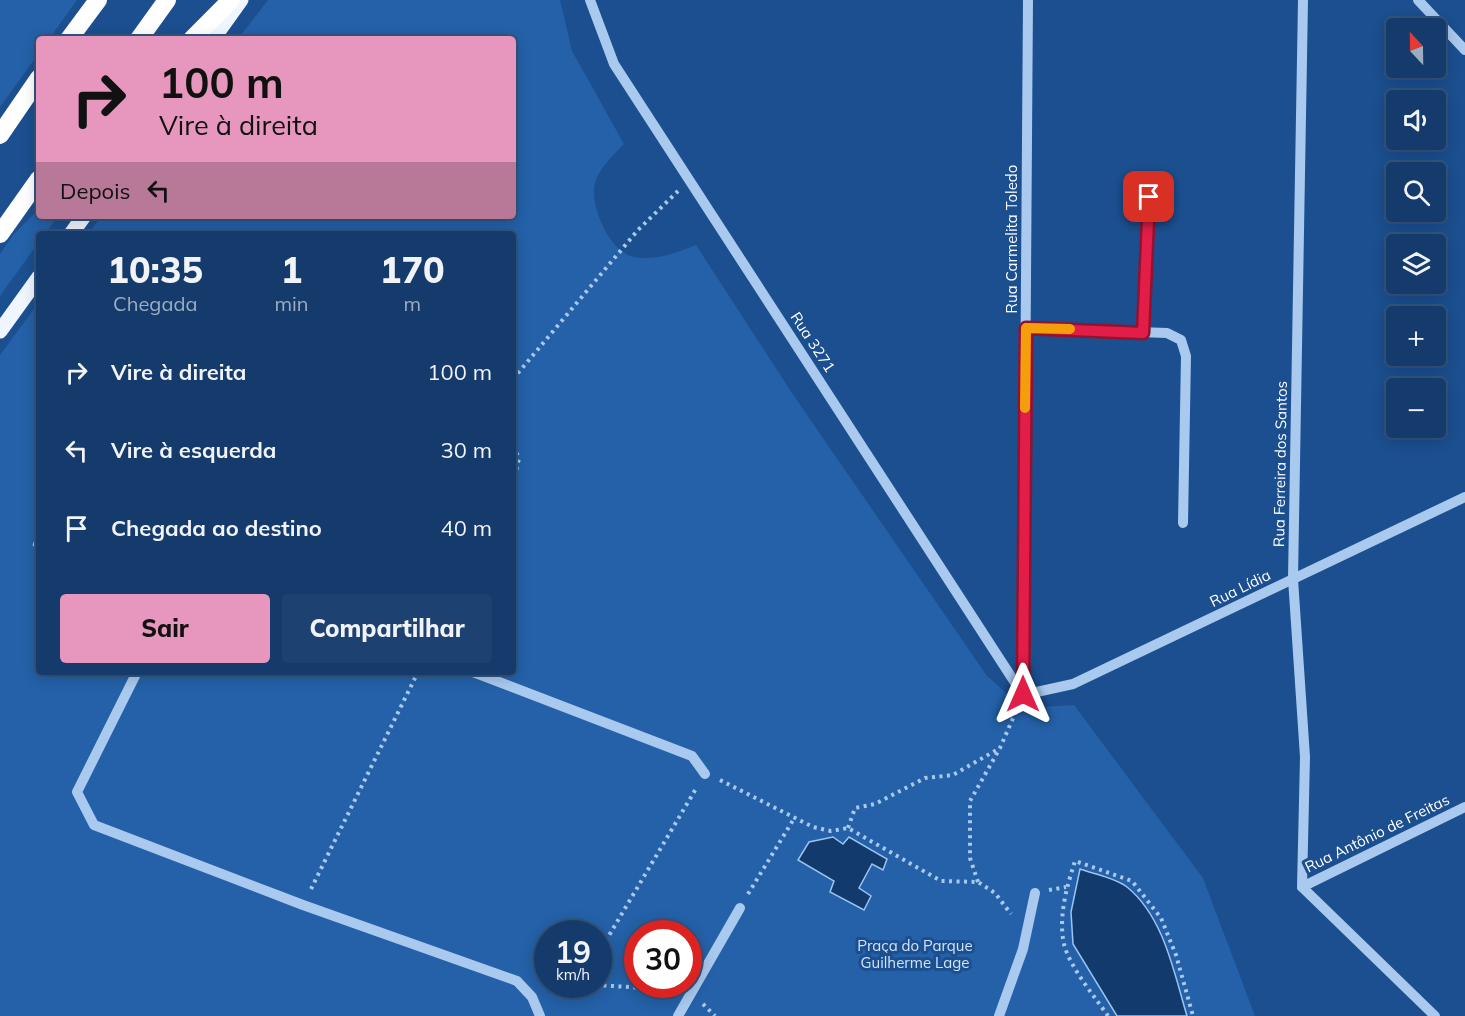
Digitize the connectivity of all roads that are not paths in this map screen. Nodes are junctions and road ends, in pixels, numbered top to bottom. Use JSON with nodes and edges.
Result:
{"nodes":[{"id":1,"x":98,"y":0,"type":"edge"},
{"id":2,"x":167,"y":0,"type":"edge"},
{"id":3,"x":231,"y":0,"type":"edge"},
{"id":4,"x":241,"y":0,"type":"edge"},
{"id":5,"x":590,"y":0,"type":"edge"},
{"id":6,"x":1028,"y":0,"type":"edge"},
{"id":7,"x":1303,"y":0,"type":"edge"},
{"id":8,"x":1418,"y":0,"type":"edge"},
{"id":9,"x":71,"y":36,"type":"edge"},
{"id":10,"x":141,"y":36,"type":"edge"},
{"id":11,"x":195,"y":36,"type":"edge"},
{"id":12,"x":215,"y":36,"type":"edge"},
{"id":13,"x":1465,"y":50,"type":"edge"},
{"id":14,"x":36,"y":82,"type":"edge"},
{"id":15,"x":0,"y":135,"type":"edge"},
{"id":16,"x":36,"y":183,"type":"edge"},
{"id":17,"x":36,"y":195,"type":"edge"},
{"id":18,"x":1149,"y":197,"type":"dead end"},
{"id":19,"x":4,"y":229,"type":"edge"},
{"id":20,"x":36,"y":282,"type":"edge"},
{"id":21,"x":1026,"y":328,"type":"junction"},
{"id":22,"x":0,"y":331,"type":"edge"},
{"id":23,"x":1143,"y":333,"type":"junction"},
{"id":24,"x":1465,"y":497,"type":"edge"},
{"id":25,"x":1183,"y":523,"type":"dead end"},
{"id":26,"x":1293,"y":579,"type":"junction"},
{"id":27,"x":136,"y":675,"type":"edge"},
{"id":28,"x":481,"y":675,"type":"edge"},
{"id":29,"x":1023,"y":694,"type":"junction"},
{"id":30,"x":705,"y":774,"type":"road end"},
{"id":31,"x":1465,"y":807,"type":"edge"},
{"id":32,"x":1302,"y":887,"type":"junction"},
{"id":33,"x":1035,"y":893,"type":"dead end"},
{"id":34,"x":740,"y":908,"type":"road end"},
{"id":35,"x":540,"y":1016,"type":"edge"},
{"id":36,"x":678,"y":1016,"type":"edge"},
{"id":37,"x":999,"y":1016,"type":"edge"},
{"id":38,"x":1435,"y":1016,"type":"edge"}],
"edges":[{"from":1,"to":9,"type":"highway"},
{"from":2,"to":10,"type":"highway"},
{"from":3,"to":11,"type":"highway"},
{"from":4,"to":12,"type":"main road"},
{"from":5,"to":29,"type":"street","name":"Rua 3271"},
{"from":6,"to":21,"type":"street","name":"Rua Carmelita Toledo"},
{"from":7,"to":26,"type":"street","name":"Rua Ferreira dos Santos"},
{"from":8,"to":13,"type":"street"},
{"from":14,"to":15,"type":"highway"},
{"from":16,"to":19,"type":"highway"},
{"from":17,"to":19,"type":"highway"},
{"from":18,"to":23,"type":"street"},
{"from":20,"to":22,"type":"main road"},
{"from":21,"to":23,"type":"street"},
{"from":21,"to":29,"type":"street","name":"Rua Carmelita Toledo"},
{"from":23,"to":25,"type":"street"},
{"from":24,"to":26,"type":"street","name":"Rua Lídia"},
{"from":26,"to":29,"type":"street","name":"Rua Lídia"},
{"from":26,"to":32,"type":"street","name":"Rua Ferreira dos Santos"},
{"from":27,"to":35,"type":"street"},
{"from":28,"to":30,"type":"street"},
{"from":31,"to":32,"type":"street","name":"Rua Antônio de Freitas"},
{"from":32,"to":38,"type":"street"},
{"from":33,"to":37,"type":"street"},
{"from":34,"to":36,"type":"street"}]}
